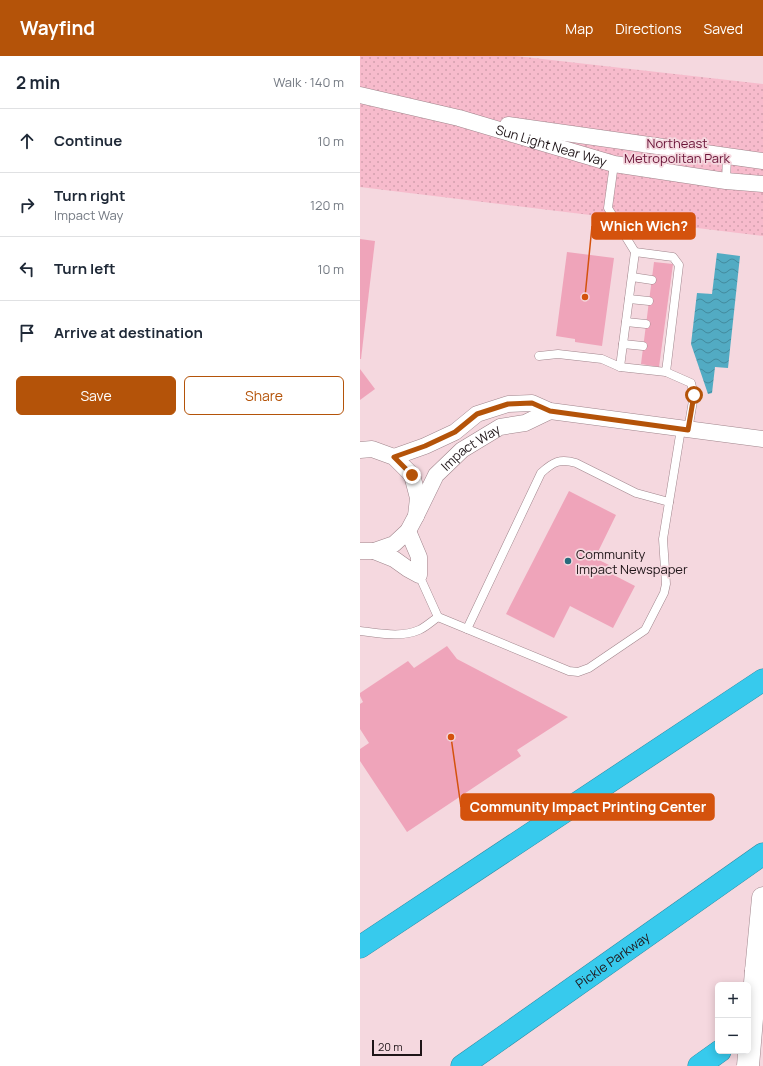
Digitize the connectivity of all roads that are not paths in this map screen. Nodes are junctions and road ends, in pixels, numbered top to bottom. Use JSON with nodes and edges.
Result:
{"nodes":[{"id":1,"x":360,"y":95,"type":"edge"},
{"id":2,"x":459,"y":118,"type":"junction"},
{"id":3,"x":727,"y":156,"type":"junction"},
{"id":4,"x":763,"y":161,"type":"edge"},
{"id":5,"x":614,"y":164,"type":"junction"},
{"id":6,"x":726,"y":182,"type":"junction"},
{"id":7,"x":763,"y":184,"type":"edge"},
{"id":8,"x":635,"y":252,"type":"junction"},
{"id":9,"x":632,"y":277,"type":"junction"},
{"id":10,"x":652,"y":280,"type":"dead end"},
{"id":11,"x":629,"y":299,"type":"junction"},
{"id":12,"x":649,"y":301,"type":"dead end"},
{"id":13,"x":626,"y":322,"type":"junction"},
{"id":14,"x":646,"y":324,"type":"dead end"},
{"id":15,"x":623,"y":344,"type":"junction"},
{"id":16,"x":643,"y":346,"type":"dead end"},
{"id":17,"x":539,"y":356,"type":"dead end"},
{"id":18,"x":620,"y":367,"type":"junction"},
{"id":19,"x":666,"y":372,"type":"junction"},
{"id":20,"x":550,"y":411,"type":"junction"},
{"id":21,"x":684,"y":429,"type":"junction"},
{"id":22,"x":763,"y":439,"type":"edge"},
{"id":23,"x":360,"y":450,"type":"edge"},
{"id":24,"x":394,"y":457,"type":"junction"},
{"id":25,"x":669,"y":502,"type":"junction"},
{"id":26,"x":416,"y":516,"type":"junction"},
{"id":27,"x":408,"y":531,"type":"junction"},
{"id":28,"x":367,"y":551,"type":"edge"},
{"id":29,"x":419,"y":575,"type":"junction"},
{"id":30,"x":438,"y":617,"type":"junction"},
{"id":31,"x":466,"y":629,"type":"junction"},
{"id":32,"x":360,"y":631,"type":"edge"},
{"id":33,"x":763,"y":680,"type":"edge"},
{"id":34,"x":763,"y":854,"type":"edge"},
{"id":35,"x":763,"y":898,"type":"edge"},
{"id":36,"x":360,"y":947,"type":"edge"},
{"id":37,"x":763,"y":1022,"type":"edge"},
{"id":38,"x":751,"y":1030,"type":"edge"},
{"id":39,"x":716,"y":1054,"type":"edge"},
{"id":40,"x":462,"y":1066,"type":"edge"},
{"id":41,"x":699,"y":1066,"type":"edge"},
{"id":42,"x":748,"y":1066,"type":"edge"}],
"edges":[{"from":1,"to":2,"type":"street","name":"Sun Light Near Way"},
{"from":2,"to":3,"type":"street","name":"Sun Light Near Way"},
{"from":2,"to":5,"type":"street","name":"Sun Light Near Way"},
{"from":3,"to":4,"type":"street","name":"Sun Light Near Way"},
{"from":3,"to":6,"type":"lane"},
{"from":5,"to":6,"type":"street","name":"Sun Light Near Way"},
{"from":5,"to":8,"type":"lane"},
{"from":6,"to":7,"type":"street","name":"Sun Light Near Way"},
{"from":8,"to":9,"type":"lane"},
{"from":8,"to":19,"type":"lane"},
{"from":9,"to":10,"type":"lane"},
{"from":9,"to":11,"type":"lane"},
{"from":11,"to":12,"type":"lane"},
{"from":11,"to":13,"type":"lane"},
{"from":13,"to":14,"type":"lane"},
{"from":13,"to":15,"type":"lane"},
{"from":15,"to":16,"type":"lane"},
{"from":15,"to":18,"type":"lane"},
{"from":17,"to":18,"type":"lane"},
{"from":18,"to":19,"type":"lane"},
{"from":19,"to":21,"type":"lane"},
{"from":20,"to":21,"type":"street","name":"Impact Way"},
{"from":20,"to":24,"type":"street","name":"Impact Way"},
{"from":20,"to":26,"type":"street","name":"Impact Way"},
{"from":21,"to":22,"type":"street","name":"Impact Way"},
{"from":21,"to":25,"type":"lane"},
{"from":23,"to":24,"type":"street"},
{"from":24,"to":26,"type":"street"},
{"from":25,"to":31,"type":"lane"},
{"from":25,"to":31,"type":"lane"},
{"from":26,"to":27,"type":"street","name":"Impact Way"},
{"from":27,"to":28,"type":"street","name":"Impact Way"},
{"from":27,"to":29,"type":"street"},
{"from":28,"to":29,"type":"street"},
{"from":29,"to":30,"type":"lane"},
{"from":30,"to":31,"type":"lane"},
{"from":30,"to":32,"type":"lane"},
{"from":33,"to":36,"type":"highway"},
{"from":34,"to":40,"type":"highway","name":"Pickle Parkway"},
{"from":35,"to":42,"type":"main road","bridge":true},
{"from":37,"to":38,"type":"highway"},
{"from":39,"to":41,"type":"highway"}]}
